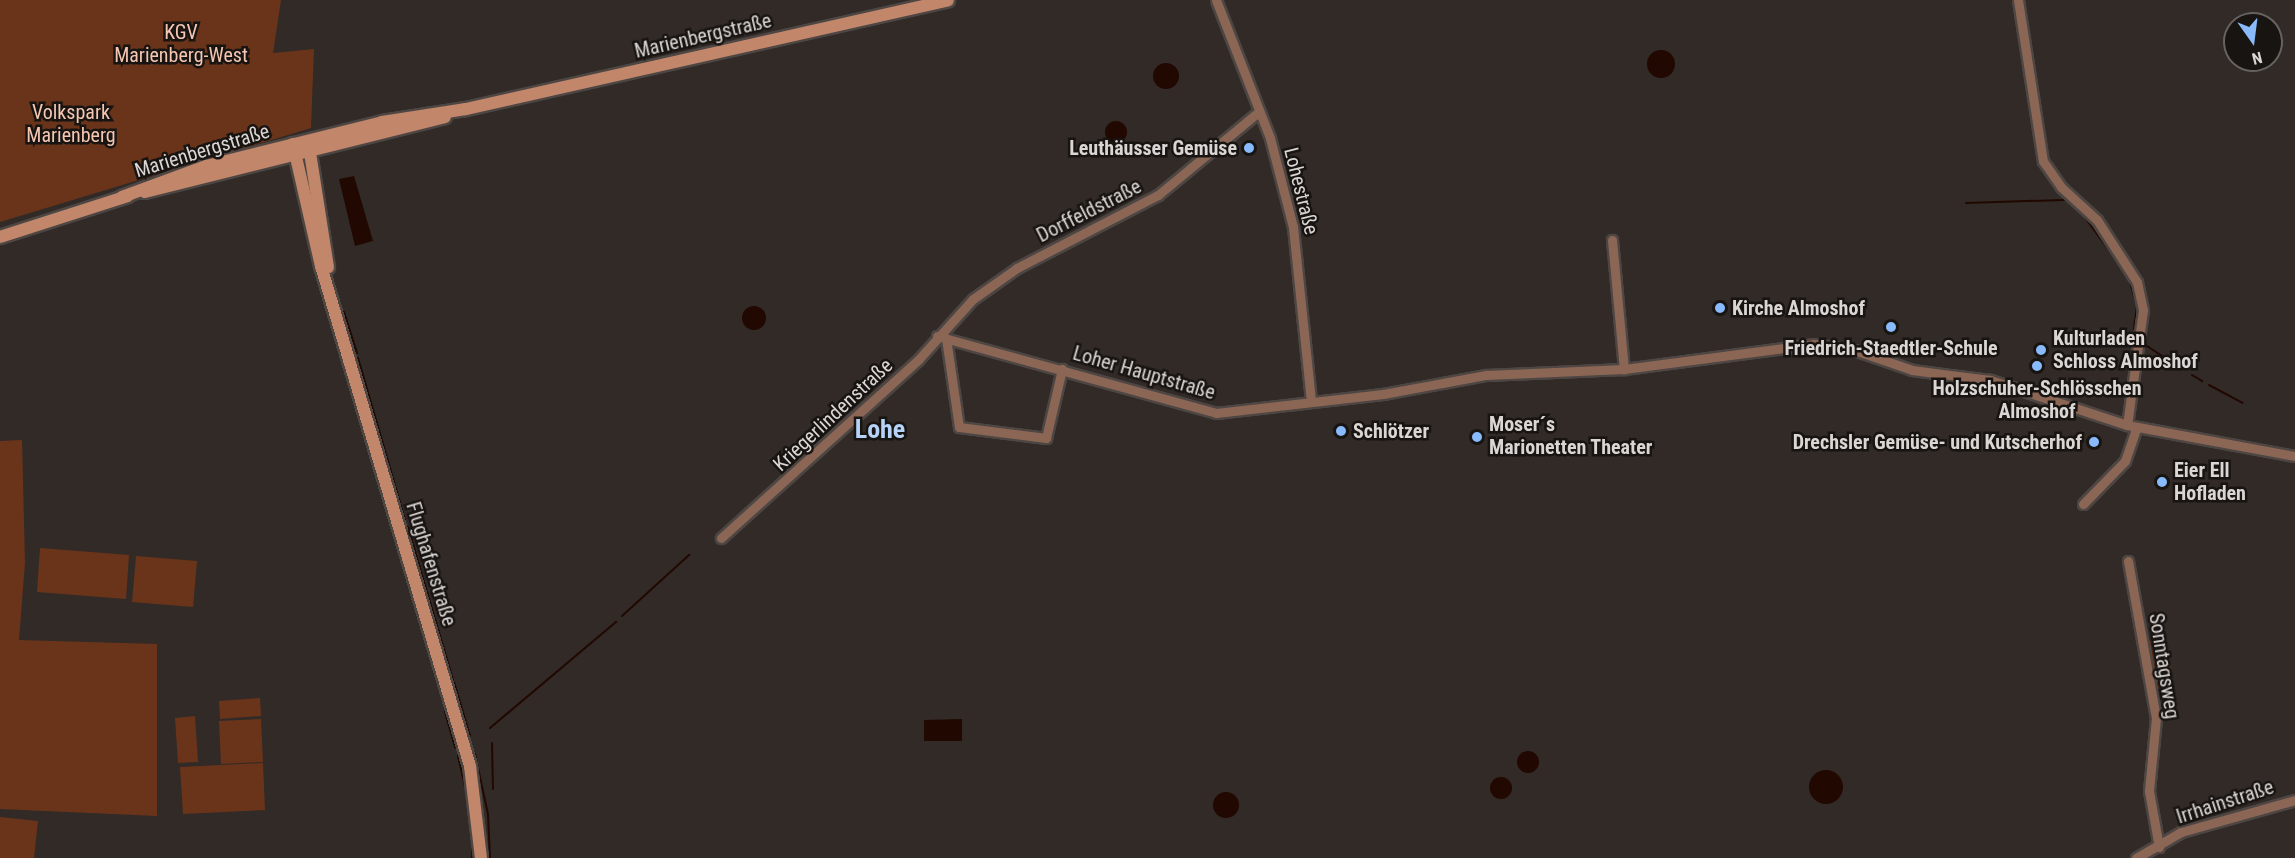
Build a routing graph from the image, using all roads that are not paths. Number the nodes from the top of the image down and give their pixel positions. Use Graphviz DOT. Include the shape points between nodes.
graph roads {
  1 [pos="948,0"];
  2 [pos="1216,0"];
  3 [pos="2018,0"];
  4 [pos="466,109"];
  5 [pos="1256,114"];
  6 [pos="306,141"];
  7 [pos="294,150"];
  8 [pos="311,153"];
  9 [pos="0,237"];
  10 [pos="1612,240"];
  11 [pos="328,284"];
  12 [pos="942,337"];
  13 [pos="1062,369"];
  14 [pos="1624,369"];
  15 [pos="1311,400"];
  16 [pos="2132,427"];
  17 [pos="2295,456"];
  18 [pos="2083,504"];
  19 [pos="721,538"];
  20 [pos="2128,561"];
  21 [pos="2295,800"];
  22 [pos="2159,847"];
  23 [pos="481,858"];
  24 [pos="2136,858"];
  1 -- 4 [label="main road, Marienbergstraße"];
  2 -- 5 [label="street, Lohestraße"];
  3 -- 16 [label="street" via="2043,161 2061,187 2097,220 2136,282 2144,310"];
  4 -- 6 [label="main road, Marienbergstraße"];
  4 -- 8 [label="main road, Marienbergstraße"];
  5 -- 12 [label="street, Dorffeldstraße" via="1151,200 1002,277"];
  5 -- 15 [label="street, Lohestraße" via="1270,138 1296,244"];
  6 -- 7 [label="main road, Marienbergstraße"];
  6 -- 8 [label="main road, Flughafenstraße"];
  7 -- 8 [label="main road, Marienbergstraße"];
  7 -- 9 [label="main road, Marienbergstraße" via="122,197"];
  7 -- 11 [label="main road, Flughafenstraße"];
  8 -- 11 [label="main road, Flughafenstraße"];
  10 -- 14 [label="street"];
  11 -- 23 [label="main road, Flughafenstraße" via="470,766"];
  12 -- 13 [label="street, Loher Hauptstraße"];
  12 -- 13 [label="street" via="959,427 1046,438"];
  12 -- 19 [label="street, Kriegerlindenstraße"];
  13 -- 15 [label="street, Loher Hauptstraße" via="1216,413"];
  14 -- 15 [label="street, Loher Hauptstraße" via="1486,375 1383,394"];
  14 -- 16 [label="street, Loher Hauptstraße" via="1814,344 1854,350 1912,370 1990,380"];
  16 -- 17 [label="street, Loher Hauptstraße"];
  16 -- 18 [label="street" via="2125,461"];
  20 -- 22 [label="street, Sonntagsweg" via="2156,718 2149,791"];
  21 -- 22 [label="street, Irrhainstraße" via="2181,832"];
  22 -- 24 [label="street, Irrhainstraße"];
}
